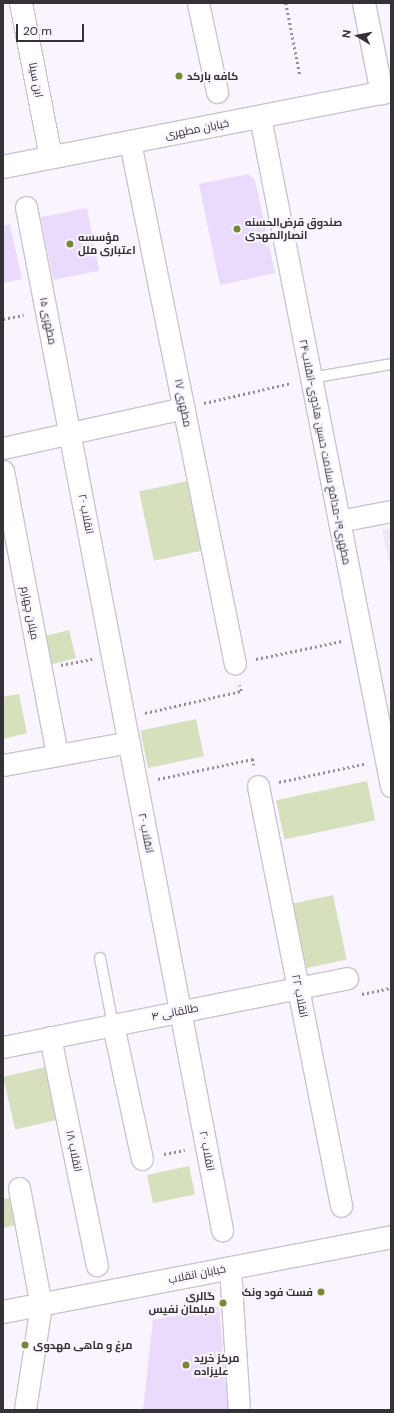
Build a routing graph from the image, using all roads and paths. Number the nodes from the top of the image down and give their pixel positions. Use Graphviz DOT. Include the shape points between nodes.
graph roads {
  1 [pos="21,3"];
  2 [pos="198,3"];
  3 [pos="286,3"];
  4 [pos="364,3"];
  5 [pos="300,75"];
  6 [pos="217,92"];
  7 [pos="387,92"];
  8 [pos="260,117"];
  9 [pos="130,142"];
  10 [pos="51,157"];
  11 [pos="3,167"];
  12 [pos="26,207"];
  13 [pos="391,364"];
  14 [pos="311,378"];
  15 [pos="184,408"];
  16 [pos="70,435"];
  17 [pos="3,448"];
  18 [pos="3,472"];
  19 [pos="391,510"];
  20 [pos="339,521"];
  21 [pos="362,637"];
  22 [pos="113,655"];
  23 [pos="235,664"];
  24 [pos="41,669"];
  25 [pos="124,717"];
  26 [pos="386,734"];
  27 [pos="129,742"];
  28 [pos="57,754"];
  29 [pos="386,759"];
  30 [pos="3,765"];
  31 [pos="137,784"];
  32 [pos="258,786"];
  33 [pos="391,786"];
  34 [pos="100,958"];
  35 [pos="347,978"];
  36 [pos="298,987"];
  37 [pos="180,1011"];
  38 [pos="113,1025"];
  39 [pos="50,1037"];
  40 [pos="3,1046"];
  41 [pos="206,1146"];
  42 [pos="142,1159"];
  43 [pos="19,1188"];
  44 [pos="341,1206"];
  45 [pos="222,1230"];
  46 [pos="391,1237"];
  47 [pos="97,1265"];
  48 [pos="230,1268"];
  49 [pos="41,1304"];
  50 [pos="3,1312"];
  51 [pos="25,1410"];
  52 [pos="239,1410"];
  1 -- 10 [label="main road, ابن سینا"];
  2 -- 6 [label="street"];
  3 -- 5 [label="path"];
  4 -- 7 [label="main road"];
  7 -- 8 [label="main road, خیابان مطهری"];
  8 -- 9 [label="main road, خیابان مطهری"];
  8 -- 14 [label="street, مطهری۱۹-مدافع سلامت حسین هادوی-انقلاب۲۴"];
  9 -- 10 [label="main road, خیابان مطهری"];
  9 -- 15 [label="street, مطهری ۱۷"];
  10 -- 11 [label="main road, خیابان مطهری"];
  12 -- 16 [label="street, مطهری ۱۵"];
  13 -- 14 [label="lane"];
  14 -- 15 [label="path"];
  14 -- 20 [label="street, مطهری۱۹-مدافع سلامت حسین هادوی-انقلاب۲۴"];
  15 -- 16 [label="street"];
  15 -- 23 [label="street, مطهری ۱۷"];
  16 -- 17 [label="street"];
  16 -- 22 [label="street, انقلاب ۲۰"];
  18 -- 24 [label="street, میلان چهارم"];
  19 -- 20 [label="street"];
  20 -- 21 [label="street, مطهری۱۹-مدافع سلامت حسین هادوی-انقلاب۲۴"];
  21 -- 23 [label="path"];
  21 -- 26 [label="street, مطهری۱۹-مدافع سلامت حسین هادوی-انقلاب۲۴"];
  22 -- 24 [label="path"];
  22 -- 25 [label="street, انقلاب ۲۰"];
  23 -- 25 [label="path" via="241,691"];
  24 -- 28 [label="street, میلان چهارم"];
  25 -- 27 [label="street, انقلاب ۲۰"];
  26 -- 29 [label="street, مطهری۱۹-مدافع سلامت حسین هادوی-انقلاب۲۴"];
  27 -- 28 [label="street"];
  27 -- 31 [label="street, انقلاب ۲۰"];
  28 -- 30 [label="street"];
  29 -- 32 [label="path"];
  29 -- 33 [label="street, مطهری۱۹-مدافع سلامت حسین هادوی-انقلاب۲۴"];
  31 -- 32 [label="path" via="253,759"];
  31 -- 37 [label="street, انقلاب ۲۰"];
  32 -- 36 [label="street, انقلاب ۲۲"];
  34 -- 38 [label="lane"];
  35 -- 36 [label="street, طالقانی ۴"];
  36 -- 37 [label="street, طالقانی ۴"];
  36 -- 44 [label="street, انقلاب ۲۲"];
  37 -- 38 [label="street, طالقانی ۴"];
  37 -- 41 [label="street, انقلاب ۲۰"];
  38 -- 39 [label="street, طالقانی ۴"];
  38 -- 42 [label="street"];
  39 -- 40 [label="street, طالقانی ۴"];
  39 -- 47 [label="street, انقلاب ۱۸"];
  41 -- 42 [label="path"];
  41 -- 45 [label="street, انقلاب ۲۰"];
  43 -- 49 [label="street"];
  46 -- 48 [label="main road, خیابان انقلاب"];
  48 -- 49 [label="main road, خیابان انقلاب"];
  48 -- 52 [label="street"];
  49 -- 50 [label="main road, خیابان انقلاب"];
  49 -- 51 [label="street"];
}
